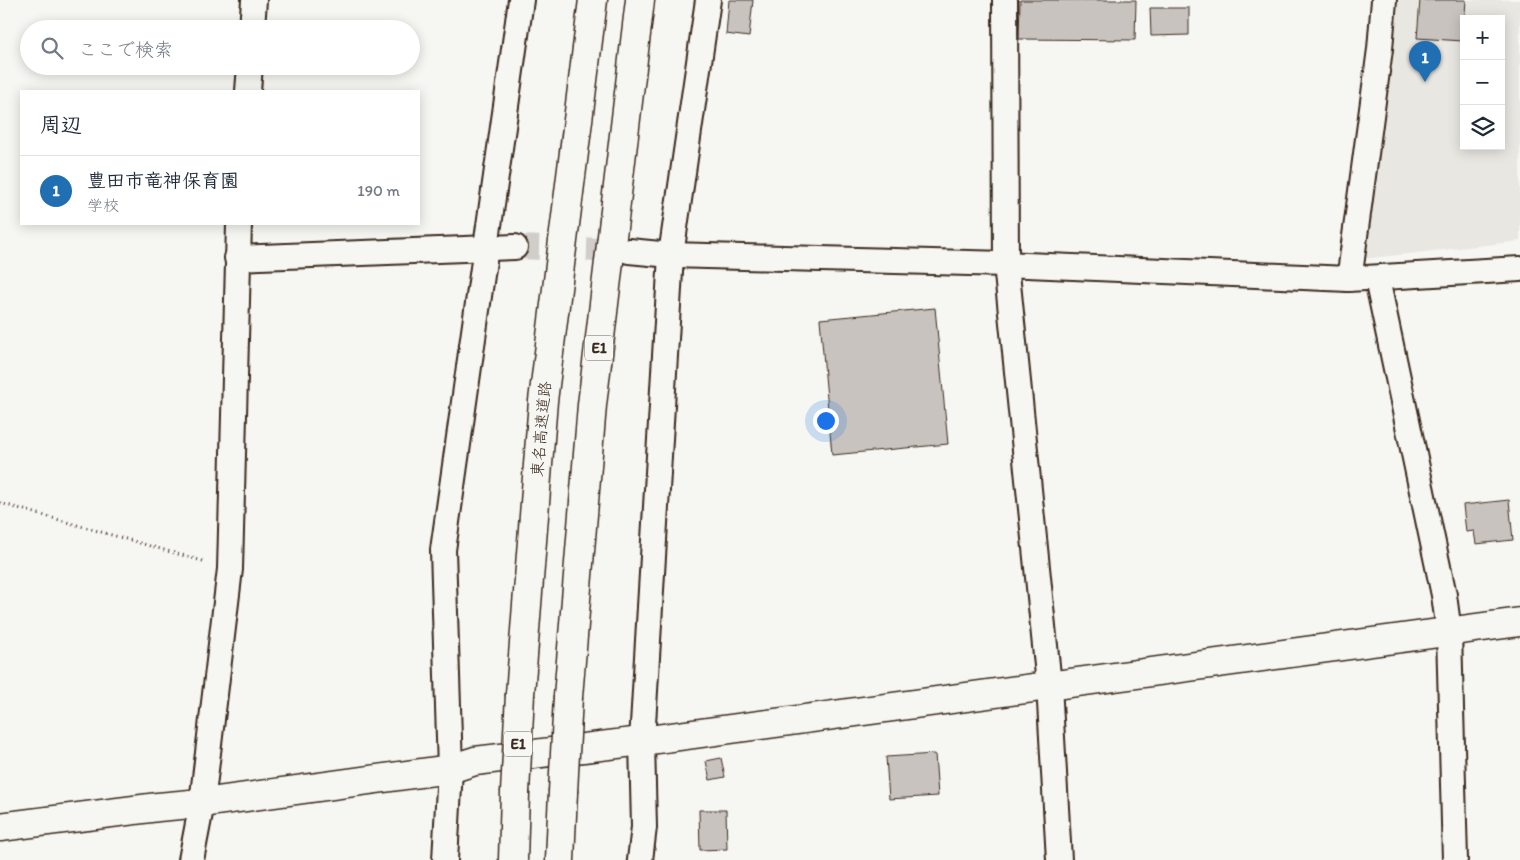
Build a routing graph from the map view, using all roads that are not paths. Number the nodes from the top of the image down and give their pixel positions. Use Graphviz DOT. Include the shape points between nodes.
graph roads {
  1 [pos="254,0"];
  2 [pos="521,0"];
  3 [pos="593,0"];
  4 [pos="640,0"];
  5 [pos="708,0"];
  6 [pos="1004,0"];
  7 [pos="1384,0"];
  8 [pos="253,20"];
  9 [pos="249,75"];
  10 [pos="248,90"];
  11 [pos="239,225"];
  12 [pos="486,247"];
  13 [pos="516,247"];
  14 [pos="629,251"];
  15 [pos="671,255"];
  16 [pos="237,258"];
  17 [pos="1006,264"];
  18 [pos="1520,269"];
  19 [pos="1348,279"];
  20 [pos="1378,279"];
  21 [pos="1520,622"];
  22 [pos="1449,632"];
  23 [pos="1049,685"];
  24 [pos="642,741"];
  25 [pos="450,769"];
  26 [pos="202,803"];
  27 [pos="0,827"];
  28 [pos="192,860"];
  29 [pos="445,860"];
  30 [pos="513,860"];
  31 [pos="560,860"];
  32 [pos="640,860"];
  33 [pos="1059,860"];
  34 [pos="1455,860"];
  1 -- 8 [label="street"];
  2 -- 12 [label="street"];
  3 -- 30 [label="main road, 東名高速道路 / E1, bridge" via="543,401 520,694"];
  4 -- 31 [label="main road, E1, bridge" via="592,405 568,697"];
  5 -- 15 [label="street"];
  6 -- 17 [label="street"];
  7 -- 19 [label="street" via="1379,59"];
  9 -- 10 [label="street"];
  11 -- 16 [label="street"];
  12 -- 13 [label="street"];
  12 -- 16 [label="street"];
  12 -- 25 [label="street" via="443,550"];
  14 -- 15 [label="street"];
  15 -- 17 [label="street"];
  15 -- 24 [label="street"];
  16 -- 26 [label="street" via="230,569"];
  17 -- 19 [label="street"];
  17 -- 23 [label="street"];
  18 -- 20 [label="street"];
  19 -- 20 [label="street"];
  20 -- 22 [label="street"];
  21 -- 22 [label="main road"];
  22 -- 23 [label="main road"];
  22 -- 34 [label="street"];
  23 -- 24 [label="main road"];
  23 -- 33 [label="street"];
  24 -- 25 [label="main road" via="475,761"];
  24 -- 32 [label="street" via="644,828"];
  25 -- 26 [label="main road"];
  25 -- 29 [label="street"];
  26 -- 27 [label="main road"];
  26 -- 28 [label="street"];
}
